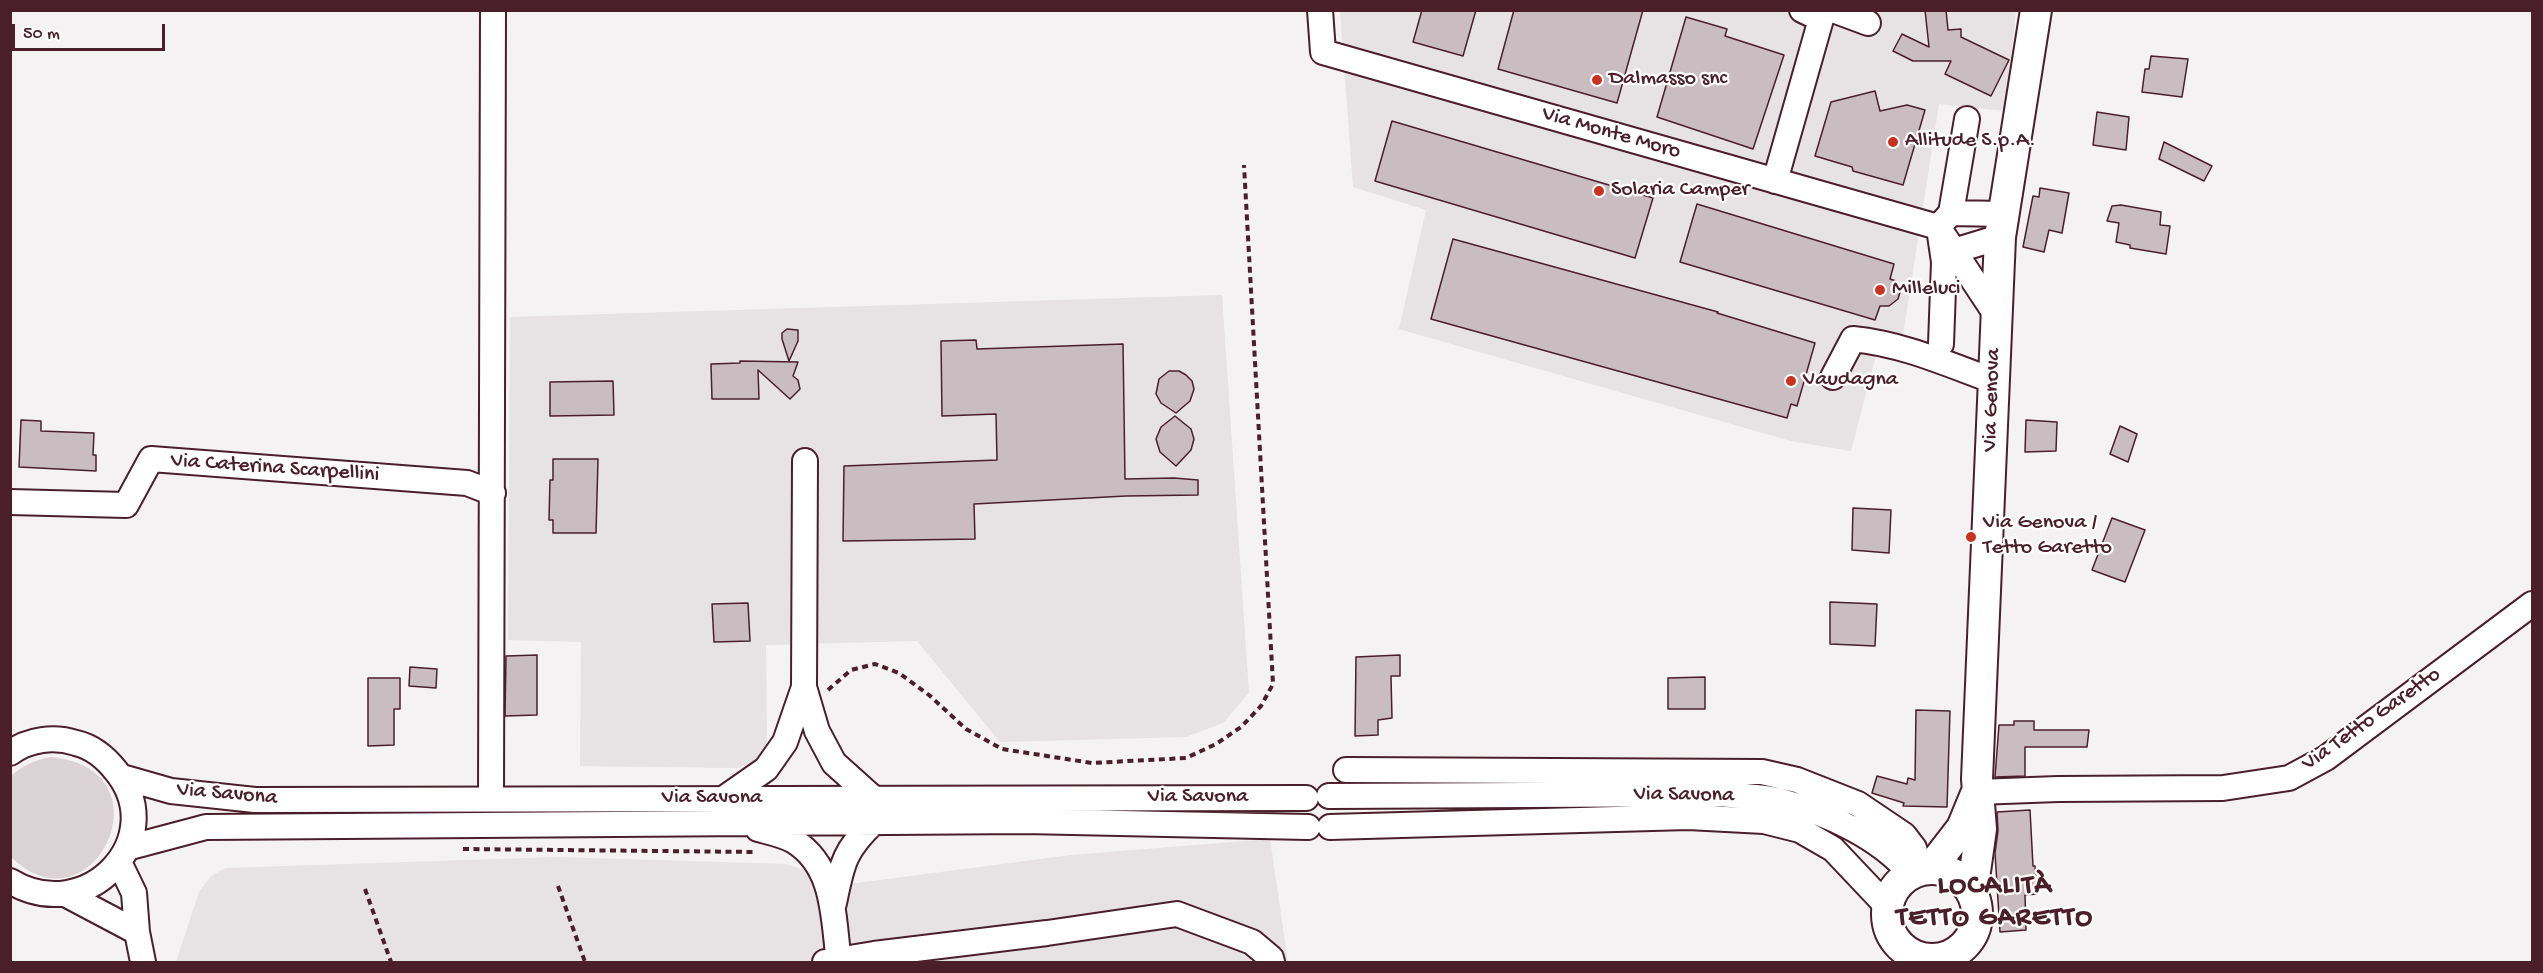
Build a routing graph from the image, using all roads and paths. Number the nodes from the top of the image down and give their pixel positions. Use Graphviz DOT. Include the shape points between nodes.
graph roads {
  1 [pos="493,10"];
  2 [pos="1320,10"];
  3 [pos="2036,10"];
  4 [pos="1822,12"];
  5 [pos="1868,23"];
  6 [pos="1967,118"];
  7 [pos="1244,165"];
  8 [pos="1775,181"];
  9 [pos="1945,220"];
  10 [pos="2002,226"];
  11 [pos="1954,251"];
  12 [pos="1997,316"];
  13 [pos="1941,344"];
  14 [pos="1833,377"];
  15 [pos="1994,381"];
  16 [pos="806,461"];
  17 [pos="493,493"];
  18 [pos="10,502"];
  19 [pos="2532,604"];
  20 [pos="814,691"];
  21 [pos="10,753"];
  22 [pos="1346,770"];
  23 [pos="122,777"];
  24 [pos="1977,792"];
  25 [pos="490,799"];
  26 [pos="723,799"];
  27 [pos="874,810"];
  28 [pos="733,823"];
  29 [pos="452,849"];
  30 [pos="762,852"];
  31 [pos="123,855"];
  32 [pos="1920,870"];
  33 [pos="10,881"];
  34 [pos="558,886"];
  35 [pos="365,889"];
  36 [pos="1972,893"];
  37 [pos="67,895"];
  38 [pos="833,905"];
  39 [pos="1886,905"];
  40 [pos="137,932"];
  41 [pos="1970,952"];
  42 [pos="834,961"];
  43 [pos="1930,961"];
  44 [pos="143,963"];
  45 [pos="391,963"];
  46 [pos="585,963"];
  47 [pos="1272,963"];
  1 -- 17 [label="street"];
  2 -- 8 [label="street, Via Monte Moro" via="1323,52"];
  3 -- 10 [label="main road, Via Genova"];
  4 -- 5 [label="street"];
  4 -- 8 [label="street"];
  6 -- 9 [label="street"];
  7 -- 20 [label="path" via="1273,684 1261,706 1241,727 1186,758 1092,764 1002,749 966,729 899,673 875,664 851,670 831,685"];
  8 -- 9 [label="street, Via Monte Moro"];
  9 -- 10 [label="street, Via Monte Moro"];
  9 -- 11 [label="street"];
  9 -- 13 [label="street"];
  10 -- 11 [label="street"];
  10 -- 12 [label="main road, Via Genova"];
  11 -- 12 [label="street"];
  12 -- 15 [label="main road, Via Genova"];
  14 -- 15 [label="street" via="1853,339 1884,342"];
  15 -- 24 [label="main road, Via Genova"];
  16 -- 20 [label="street"];
  17 -- 18 [label="street, Via Caterina Scarpellini" via="467,483 151,459 126,505"];
  17 -- 25 [label="street"];
  19 -- 24 [label="street, Via Tetto Garetto" via="2326,758 2289,778 2223,788"];
  20 -- 26 [label="street" via="766,769"];
  20 -- 27 [label="street" via="817,730 834,763"];
  21 -- 23 [label="street" via="40,740 64,739 87,746 107,759"];
  22 -- 32 [label="street" via="1762,772 1797,780 1858,804 1904,835 1914,848"];
  23 -- 25 [label="street, Via Savona" via="171,791 255,800"];
  23 -- 31 [label="street" via="133,812 132,831"];
  24 -- 32 [label="main road, Via Genova" via="1962,828"];
  24 -- 36 [label="main road, Via Genova" via="1981,829"];
  25 -- 26 [label="street, Via Savona"];
  26 -- 27 [label="street, Via Savona"];
  27 -- 28 [label="street, Via Savona"];
  27 -- 32 [label="street, Via Savona" via="1317,797 1720,794 1779,800 1804,808 1848,827"];
  27 -- 38 [label="street" via="842,861"];
  27 -- 39 [label="street, Via Savona" via="1024,821 1319,827 1688,817 1764,821 1800,830 1833,849"];
  28 -- 31 [label="street, Via Savona" via="206,827"];
  28 -- 38 [label="street" via="794,841 816,862"];
  29 -- 30 [label="path"];
  31 -- 37 [label="street" via="105,878"];
  31 -- 40 [label="street" via="134,893"];
  32 -- 36 [label="main road" via="1955,875"];
  32 -- 39 [label="main road" via="1899,882"];
  33 -- 37 [label="street" via="24,890"];
  34 -- 46 [label="path"];
  35 -- 45 [label="path"];
  36 -- 41 [label="main road" via="1977,918"];
  37 -- 40 [label="street"];
  38 -- 42 [label="street"];
  39 -- 43 [label="main road" via="1891,936 1901,948"];
  40 -- 44 [label="street"];
  41 -- 43 [label="main road"];
  42 -- 47 [label="street" via="1177,914 1252,942"];
}
